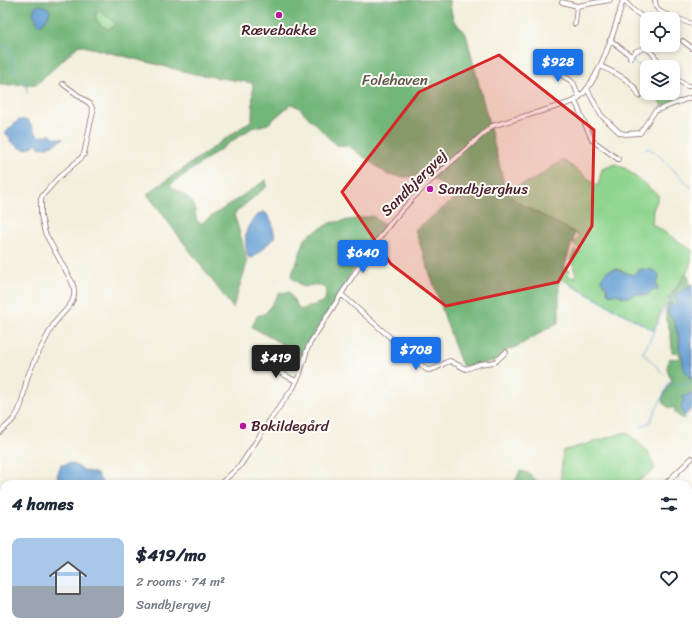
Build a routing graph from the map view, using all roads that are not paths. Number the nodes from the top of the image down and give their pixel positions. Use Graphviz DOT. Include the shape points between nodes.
graph roads {
  1 [pos="610,0"];
  2 [pos="623,0"];
  3 [pos="655,0"];
  4 [pos="562,2"];
  5 [pos="577,6"];
  6 [pos="640,15"];
  7 [pos="575,24"];
  8 [pos="692,24"];
  9 [pos="610,40"];
  10 [pos="684,43"];
  11 [pos="692,48"];
  12 [pos="658,60"];
  13 [pos="542,64"];
  14 [pos="600,66"];
  15 [pos="680,81"];
  16 [pos="63,84"];
  17 [pos="692,86"];
  18 [pos="587,89"];
  19 [pos="639,96"];
  20 [pos="579,97"];
  21 [pos="692,97"];
  22 [pos="575,101"];
  23 [pos="618,159"];
  24 [pos="341,294"];
  25 [pos="506,352"];
  26 [pos="262,362"];
  27 [pos="296,381"];
  28 [pos="0,432"];
  29 [pos="692,458"];
  30 [pos="224,480"];
  31 [pos="669,480"];
  1 -- 5 [label="street"];
  2 -- 6 [label="street"];
  2 -- 9 [label="street, Sandbjergvej"];
  3 -- 8 [label="street" via="656,7 662,13"];
  4 -- 5 [label="street"];
  5 -- 7 [label="street"];
  9 -- 12 [label="street" via="630,57 639,49 648,49"];
  9 -- 14 [label="street, Sandbjergvej"];
  10 -- 11 [label="street"];
  13 -- 20 [label="street" via="570,80"];
  14 -- 18 [label="street, Sandbjergvej"];
  14 -- 19 [label="street" via="630,83"];
  15 -- 17 [label="street"];
  16 -- 28 [label="street" via="90,104 93,111 84,154 43,195 40,209 45,233 72,282 73,300 53,325 33,366 18,413"];
  18 -- 20 [label="street, Sandbjergvej"];
  18 -- 21 [label="street" via="601,115 620,133 626,134 640,133 655,111"];
  20 -- 22 [label="street, Sandbjergvej"];
  22 -- 23 [label="street" via="592,140"];
  22 -- 24 [label="street, Sandbjergvej" via="487,130 403,209 365,257"];
  24 -- 25 [label="street" via="428,370 450,361 466,369 495,362"];
  24 -- 27 [label="street, Sandbjergvej" via="310,343"];
  26 -- 27 [label="street"];
  27 -- 30 [label="street, Sandbjergvej" via="242,463"];
  29 -- 31 [label="street"];
}
